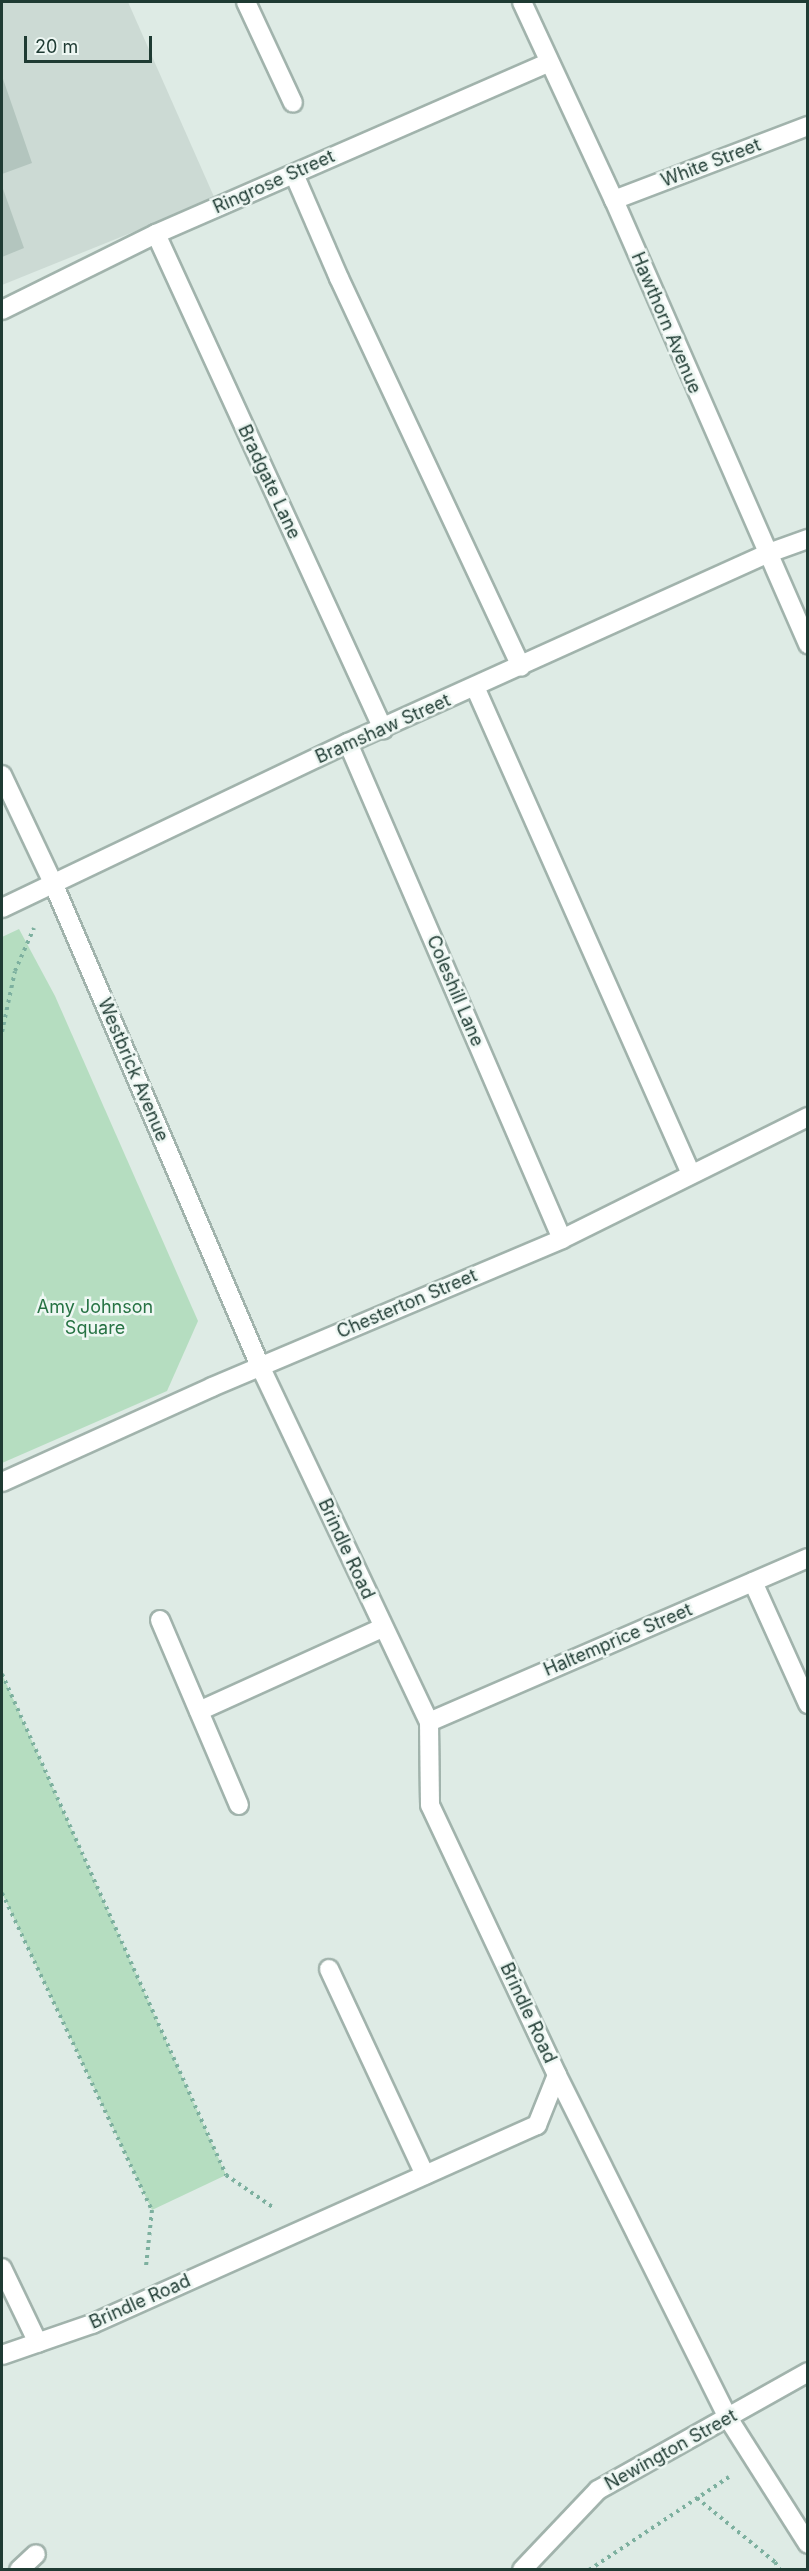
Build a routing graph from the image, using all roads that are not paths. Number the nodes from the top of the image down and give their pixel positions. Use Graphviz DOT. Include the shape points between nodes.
graph roads {
  1 [pos="246,2"];
  2 [pos="522,2"];
  3 [pos="549,62"];
  4 [pos="293,103"];
  5 [pos="807,126"];
  6 [pos="294,174"];
  7 [pos="614,200"];
  8 [pos="156,234"];
  9 [pos="2,310"];
  10 [pos="807,539"];
  11 [pos="766,554"];
  12 [pos="807,645"];
  13 [pos="521,667"];
  14 [pos="475,687"];
  15 [pos="383,729"];
  16 [pos="348,744"];
  17 [pos="2,775"];
  18 [pos="53,883"];
  19 [pos="2,908"];
  20 [pos="807,1117"];
  21 [pos="690,1174"];
  22 [pos="562,1239"];
  23 [pos="260,1366"];
  24 [pos="2,1482"];
  25 [pos="807,1558"];
  26 [pos="753,1582"];
  27 [pos="160,1620"];
  28 [pos="382,1628"];
  29 [pos="807,1704"];
  30 [pos="199,1712"];
  31 [pos="429,1722"];
  32 [pos="239,1804"];
  33 [pos="329,1969"];
  34 [pos="557,2076"];
  35 [pos="425,2175"];
  36 [pos="2,2268"];
  37 [pos="38,2343"];
  38 [pos="2,2355"];
  39 [pos="807,2372"];
  40 [pos="728,2418"];
  41 [pos="807,2544"];
  42 [pos="36,2554"];
  43 [pos="19,2570"];
  44 [pos="522,2570"];
  1 -- 4 [label="street"];
  2 -- 3 [label="street, Hawthorn Avenue"];
  3 -- 6 [label="street, Ringrose Street"];
  3 -- 7 [label="street, Hawthorn Avenue"];
  5 -- 7 [label="street, White Street"];
  6 -- 8 [label="street, Ringrose Street"];
  6 -- 13 [label="street"];
  7 -- 11 [label="street, Hawthorn Avenue"];
  8 -- 9 [label="street, Ringrose Street"];
  8 -- 15 [label="street, Bradgate Lane"];
  10 -- 11 [label="street, Bramshaw Street"];
  11 -- 12 [label="street, Hawthorn Avenue"];
  11 -- 13 [label="street, Bramshaw Street"];
  13 -- 14 [label="street, Bramshaw Street"];
  14 -- 15 [label="street, Bramshaw Street"];
  14 -- 21 [label="street"];
  15 -- 16 [label="street, Bramshaw Street"];
  16 -- 18 [label="street, Bramshaw Street"];
  16 -- 22 [label="street, Coleshill Lane"];
  17 -- 18 [label="street, Westbrick Avenue"];
  18 -- 19 [label="street, Bramshaw Street"];
  18 -- 23 [label="street, Westbrick Avenue"];
  20 -- 21 [label="street, Chesterton Street"];
  21 -- 22 [label="street, Chesterton Street"];
  22 -- 23 [label="street, Chesterton Street"];
  23 -- 24 [label="street, Chesterton Street"];
  23 -- 28 [label="street, Brindle Road"];
  25 -- 26 [label="street, Haltemprice Street"];
  26 -- 29 [label="street"];
  26 -- 31 [label="street, Haltemprice Street"];
  27 -- 30 [label="street"];
  28 -- 30 [label="street"];
  28 -- 31 [label="street, Brindle Road"];
  30 -- 32 [label="street"];
  31 -- 34 [label="street, Brindle Road" via="430,1804"];
  33 -- 35 [label="street"];
  34 -- 35 [label="street, Brindle Road" via="537,2125"];
  34 -- 40 [label="street"];
  35 -- 37 [label="street, Brindle Road" via="92,2324"];
  36 -- 37 [label="street"];
  37 -- 38 [label="street, Brindle Road"];
  39 -- 40 [label="street, Newington Street"];
  40 -- 41 [label="street"];
  40 -- 44 [label="street, Newington Street" via="598,2490"];
  42 -- 43 [label="street"];
}
